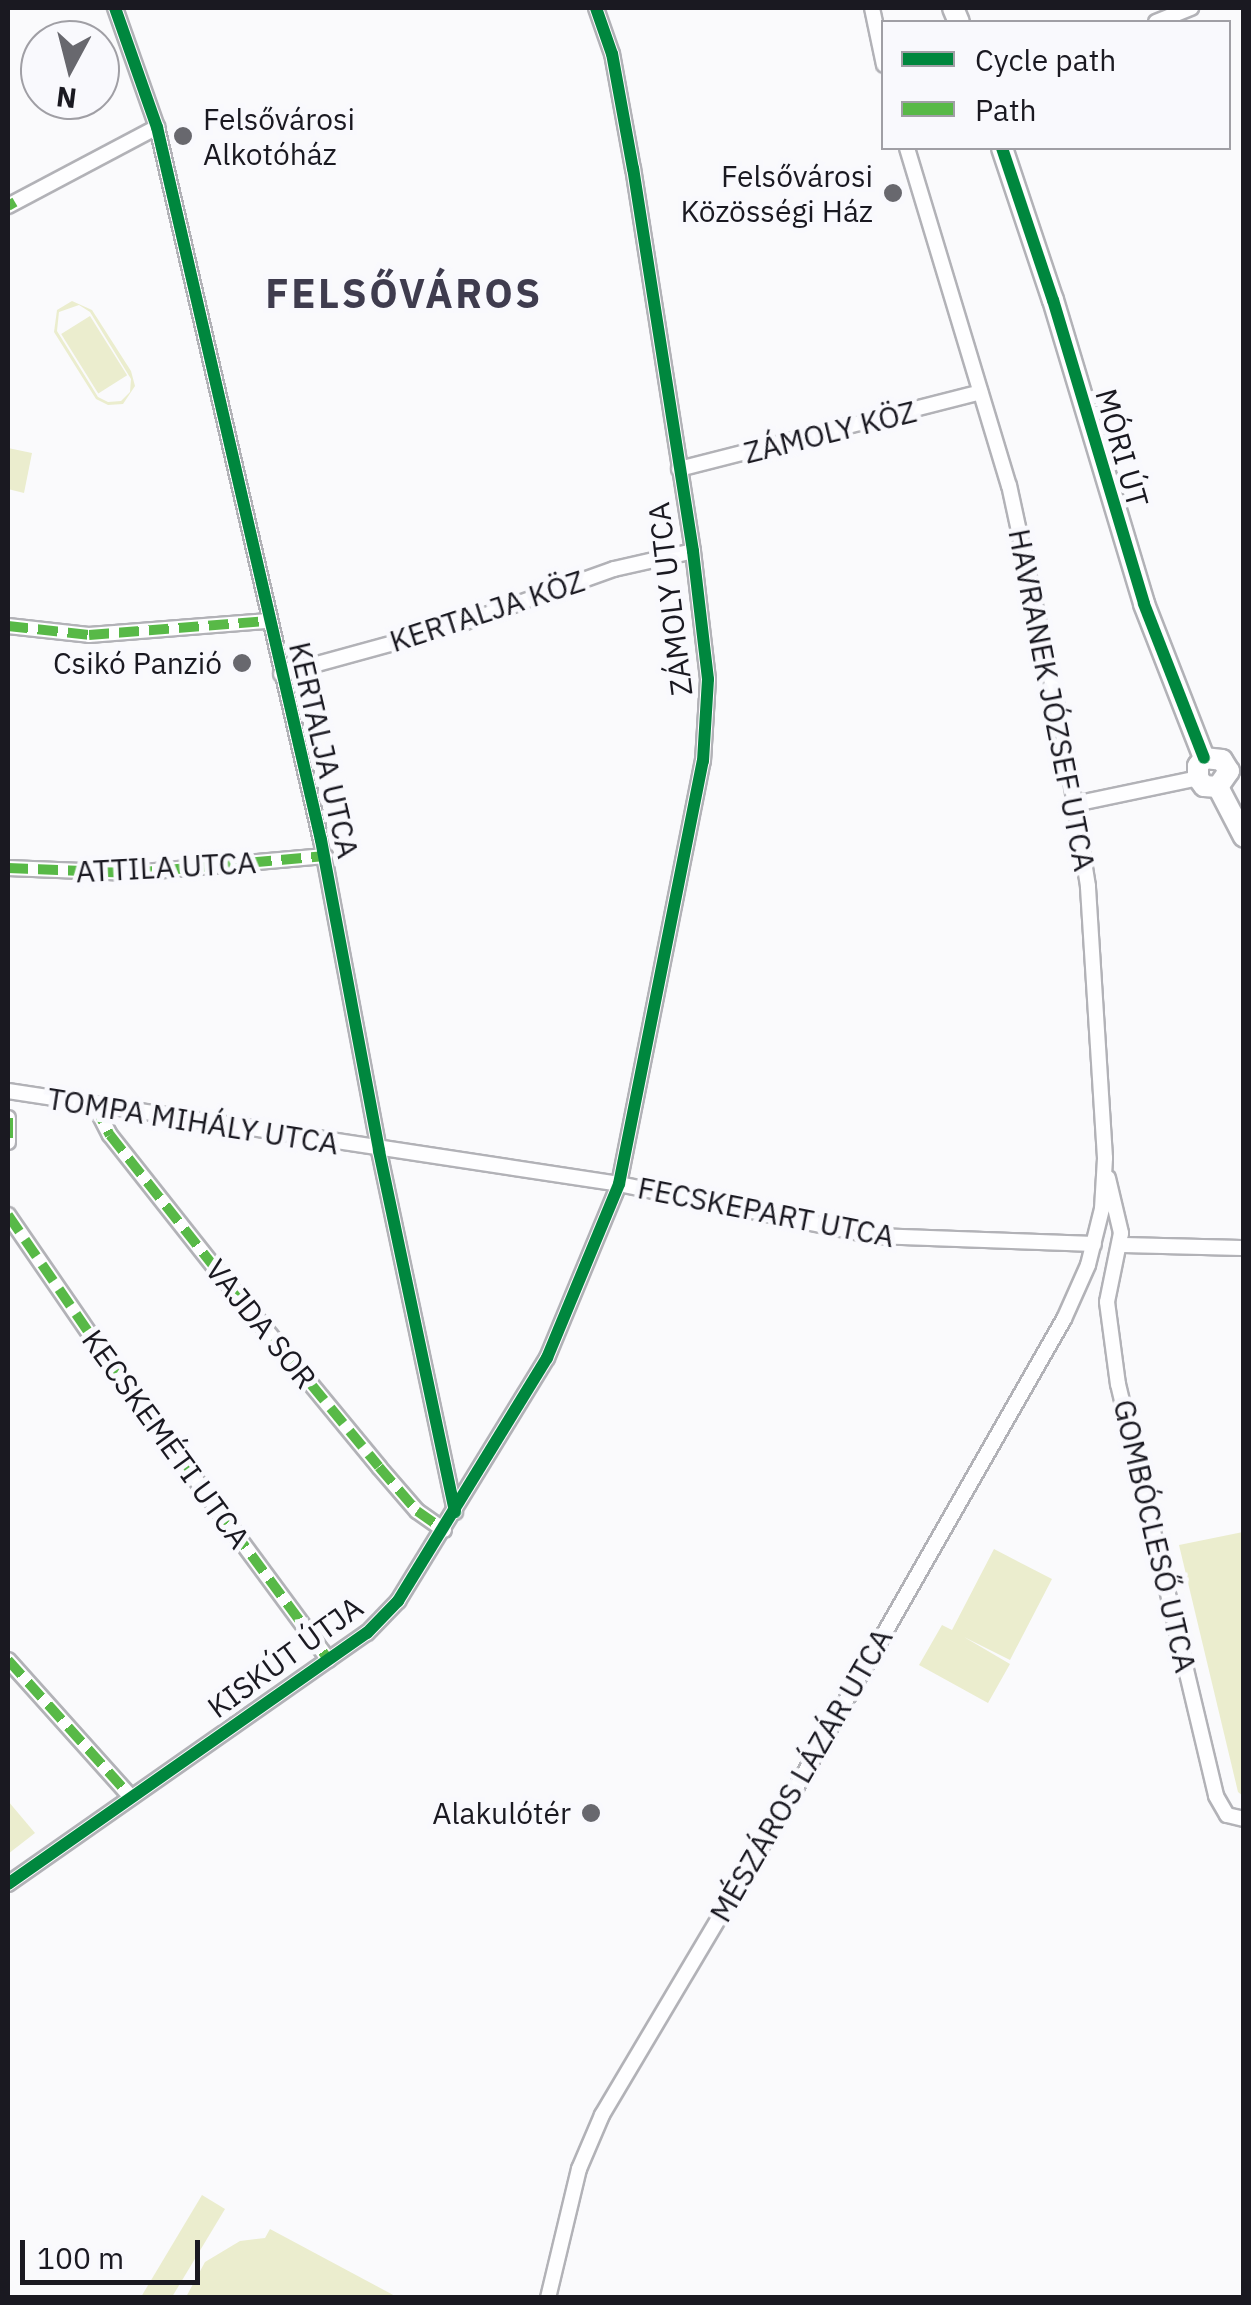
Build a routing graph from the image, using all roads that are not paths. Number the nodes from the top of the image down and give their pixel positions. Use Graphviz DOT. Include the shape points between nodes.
graph roads {
  1 [pos="115,8"];
  2 [pos="596,8"];
  3 [pos="872,8"];
  4 [pos="1191,8"];
  5 [pos="1161,20"];
  6 [pos="881,50"];
  7 [pos="157,128"];
  8 [pos="908,150"];
  9 [pos="1003,150"];
  10 [pos="10,201"];
  11 [pos="980,392"];
  12 [pos="680,469"];
  13 [pos="692,550"];
  14 [pos="268,620"];
  15 [pos="8,626"];
  16 [pos="281,674"];
  17 [pos="1201,768"];
  18 [pos="1230,774"];
  19 [pos="1075,804"];
  20 [pos="1244,837"];
  21 [pos="325,856"];
  22 [pos="8,868"];
  23 [pos="8,1091"];
  24 [pos="94,1104"];
  25 [pos="8,1118"];
  26 [pos="8,1142"];
  27 [pos="379,1151"];
  28 [pos="1105,1170"];
  29 [pos="619,1184"];
  30 [pos="8,1215"];
  31 [pos="1096,1237"];
  32 [pos="1121,1239"];
  33 [pos="1244,1248"];
  34 [pos="1088,1265"];
  35 [pos="1115,1272"];
  36 [pos="454,1512"];
  37 [pos="444,1530"];
  38 [pos="8,1660"];
  39 [pos="328,1660"];
  40 [pos="131,1797"];
  41 [pos="1240,1819"];
  42 [pos="8,1884"];
  43 [pos="548,2298"];
  1 -- 7 [label="street, KERTALJA UTCA"];
  2 -- 12 [label="street, ZÁMOLY UTCA" via="612,54"];
  3 -- 6 [label="street"];
  4 -- 5 [label="street"];
  7 -- 10 [label="street"];
  7 -- 14 [label="street, KERTALJA UTCA"];
  8 -- 11 [label="street, HAVRANEK JÓZSEF UTCA"];
  9 -- 17 [label="main road, MÓRI ÚT"];
  11 -- 12 [label="street, ZÁMOLY KÖZ"];
  11 -- 19 [label="street, HAVRANEK JÓZSEF UTCA" via="1015,510"];
  12 -- 13 [label="street, ZÁMOLY UTCA"];
  13 -- 16 [label="street, KERTALJA KÖZ"];
  13 -- 29 [label="street, ZÁMOLY UTCA" via="707,668 706,738"];
  14 -- 15 [label="street" via="89,635"];
  14 -- 16 [label="street, KERTALJA UTCA"];
  16 -- 21 [label="street, KERTALJA UTCA"];
  17 -- 18 [label="main road" via="1222,760"];
  17 -- 19 [label="street"];
  18 -- 20 [label="main road"];
  19 -- 28 [label="street, HAVRANEK JÓZSEF UTCA" via="1088,886"];
  21 -- 22 [label="street, ATTILA UTCA" via="132,873"];
  21 -- 27 [label="street, KERTALJA UTCA"];
  23 -- 24 [label="street, TOMPA MIHÁLY UTCA"];
  24 -- 27 [label="street, TOMPA MIHÁLY UTCA"];
  24 -- 37 [label="street, VAJDA SOR" via="110,1135 279,1346 417,1511"];
  25 -- 26 [label="street"];
  27 -- 29 [label="street, FECSKEPART UTCA"];
  27 -- 36 [label="street, KERTALJA UTCA"];
  28 -- 31 [label="street, HAVRANEK JÓZSEF UTCA"];
  28 -- 32 [label="street"];
  29 -- 31 [label="street, FECSKEPART UTCA" via="901,1239"];
  29 -- 36 [label="street, KISKÚT ÚTJA" via="566,1322"];
  30 -- 39 [label="street, KECSKEMÉTI UTCA"];
  31 -- 32 [label="street, FECSKEPART UTCA"];
  31 -- 34 [label="street, HAVRANEK JÓZSEF UTCA"];
  32 -- 33 [label="street"];
  32 -- 35 [label="street, GOMBÓCLESŐ UTCA"];
  34 -- 35 [label="street"];
  34 -- 43 [label="street, MÉSZÁROS LÁZÁR UTCA" via="1064,1319 796,1788 602,2115 580,2170"];
  35 -- 41 [label="street, GOMBÓCLESŐ UTCA" via="1107,1321 1118,1384 1216,1796 1220,1808"];
  36 -- 37 [label="street, KISKÚT ÚTJA"];
  37 -- 39 [label="street, KISKÚT ÚTJA" via="382,1619"];
  38 -- 40 [label="street"];
  39 -- 40 [label="street, KISKÚT ÚTJA"];
  40 -- 42 [label="street, KISKÚT ÚTJA"];
}
